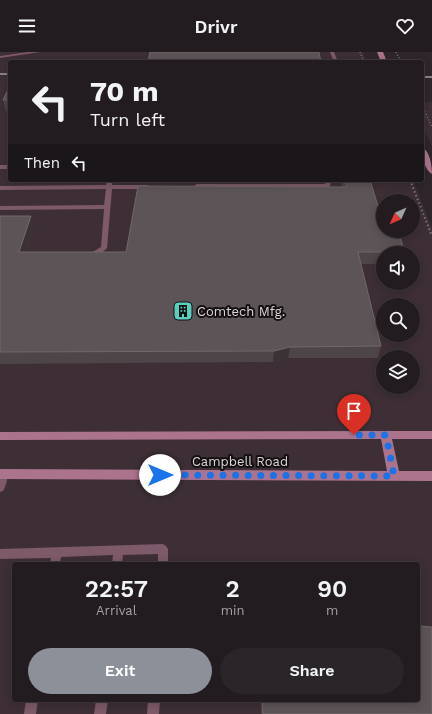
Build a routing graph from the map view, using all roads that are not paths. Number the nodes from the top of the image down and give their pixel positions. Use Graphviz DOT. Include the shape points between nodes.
graph roads {
  1 [pos="38,52"];
  2 [pos="0,57"];
  3 [pos="424,154"];
  4 [pos="432,172"];
  5 [pos="328,182"];
  6 [pos="110,183"];
  7 [pos="187,186"];
  8 [pos="156,187"];
  9 [pos="0,188"];
  10 [pos="107,207"];
  11 [pos="0,208"];
  12 [pos="78,255"];
  13 [pos="386,435"];
  14 [pos="432,435"];
  15 [pos="0,436"];
  16 [pos="2,474"];
  17 [pos="394,476"];
  18 [pos="432,476"];
  19 [pos="0,488"];
  20 [pos="118,551"];
  21 [pos="0,554"];
  22 [pos="57,554"];
  23 [pos="55,562"];
  24 [pos="116,562"];
  25 [pos="162,562"];
  26 [pos="32,702"];
  27 [pos="102,702"];
  28 [pos="154,702"];
  29 [pos="30,714"];
  30 [pos="100,714"];
  31 [pos="153,714"];
  1 -- 2 [label="lane"];
  3 -- 4 [label="street"];
  5 -- 7 [label="lane" via="328,186"];
  6 -- 8 [label="lane"];
  6 -- 9 [label="lane"];
  6 -- 10 [label="lane"];
  10 -- 11 [label="lane"];
  10 -- 12 [label="lane" via="104,248 92,255"];
  13 -- 14 [label="street, Campbell Road"];
  13 -- 15 [label="street, Campbell Road"];
  13 -- 17 [label="street"];
  16 -- 17 [label="street, Campbell Road"];
  16 -- 19 [label="lane"];
  17 -- 18 [label="street, Campbell Road"];
  20 -- 22 [label="lane"];
  20 -- 24 [label="lane"];
  20 -- 25 [label="lane" via="164,549"];
  21 -- 22 [label="lane"];
  22 -- 23 [label="lane"];
  26 -- 29 [label="lane"];
  27 -- 30 [label="lane"];
  28 -- 31 [label="lane"];
}
